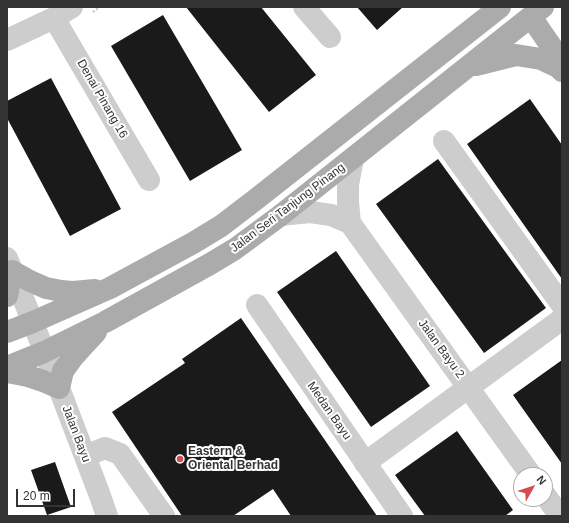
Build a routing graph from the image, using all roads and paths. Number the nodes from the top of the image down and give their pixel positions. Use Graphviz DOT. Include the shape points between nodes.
graph roads {
  1 [pos="304,7"];
  2 [pos="500,7"];
  3 [pos="537,12"];
  4 [pos="63,13"];
  5 [pos="330,37"];
  6 [pos="7,40"];
  7 [pos="562,62"];
  8 [pos="468,67"];
  9 [pos="562,71"];
  10 [pos="444,141"];
  11 [pos="353,158"];
  12 [pos="149,180"];
  13 [pos="281,215"];
  14 [pos="350,222"];
  15 [pos="10,264"];
  16 [pos="110,288"];
  17 [pos="7,296"];
  18 [pos="257,305"];
  19 [pos="562,305"];
  20 [pos="562,319"];
  21 [pos="33,322"];
  22 [pos="105,322"];
  23 [pos="7,332"];
  24 [pos="44,352"];
  25 [pos="7,367"];
  26 [pos="7,372"];
  27 [pos="59,388"];
  28 [pos="468,388"];
  29 [pos="85,456"];
  30 [pos="365,462"];
  31 [pos="525,467"];
  32 [pos="553,506"];
  33 [pos="106,516"];
  34 [pos="164,516"];
  35 [pos="402,516"];
  36 [pos="561,516"];
  1 -- 5 [label="street"];
  2 -- 16 [label="main road" via="221,226"];
  3 -- 7 [label="main road"];
  3 -- 8 [label="main road, Jalan Seri Tanjung Pinang"];
  4 -- 6 [label="street"];
  4 -- 12 [label="street, Denai Pinang 16"];
  8 -- 9 [label="main road" via="516,55 541,58"];
  8 -- 11 [label="main road, Jalan Seri Tanjung Pinang"];
  10 -- 19 [label="street"];
  11 -- 13 [label="main road, Jalan Seri Tanjung Pinang"];
  11 -- 14 [label="street" via="348,185"];
  13 -- 14 [label="street" via="310,212 331,215"];
  13 -- 22 [label="main road, Jalan Seri Tanjung Pinang" via="210,264"];
  14 -- 28 [label="street, Jalan Bayu 2"];
  15 -- 16 [label="main road" via="30,281 46,288 73,292"];
  15 -- 17 [label="main road"];
  15 -- 21 [label="street, Jalan Bayu"];
  16 -- 21 [label="main road"];
  18 -- 30 [label="street, Medan Bayu"];
  20 -- 28 [label="street"];
  21 -- 23 [label="main road"];
  21 -- 24 [label="street, Jalan Bayu"];
  22 -- 24 [label="main road, Jalan Seri Tanjung Pinang"];
  22 -- 27 [label="main road" via="63,371"];
  24 -- 25 [label="main road, Jalan Seri Tanjung Pinang"];
  24 -- 27 [label="street, Jalan Bayu"];
  26 -- 27 [label="main road"];
  27 -- 29 [label="street, Jalan Bayu"];
  28 -- 30 [label="street"];
  28 -- 31 [label="street, Jalan Bayu 2"];
  29 -- 33 [label="street, Jalan Bayu"];
  29 -- 34 [label="street" via="105,448 120,454"];
  30 -- 35 [label="street, Medan Bayu"];
  32 -- 36 [label="street"];
}
